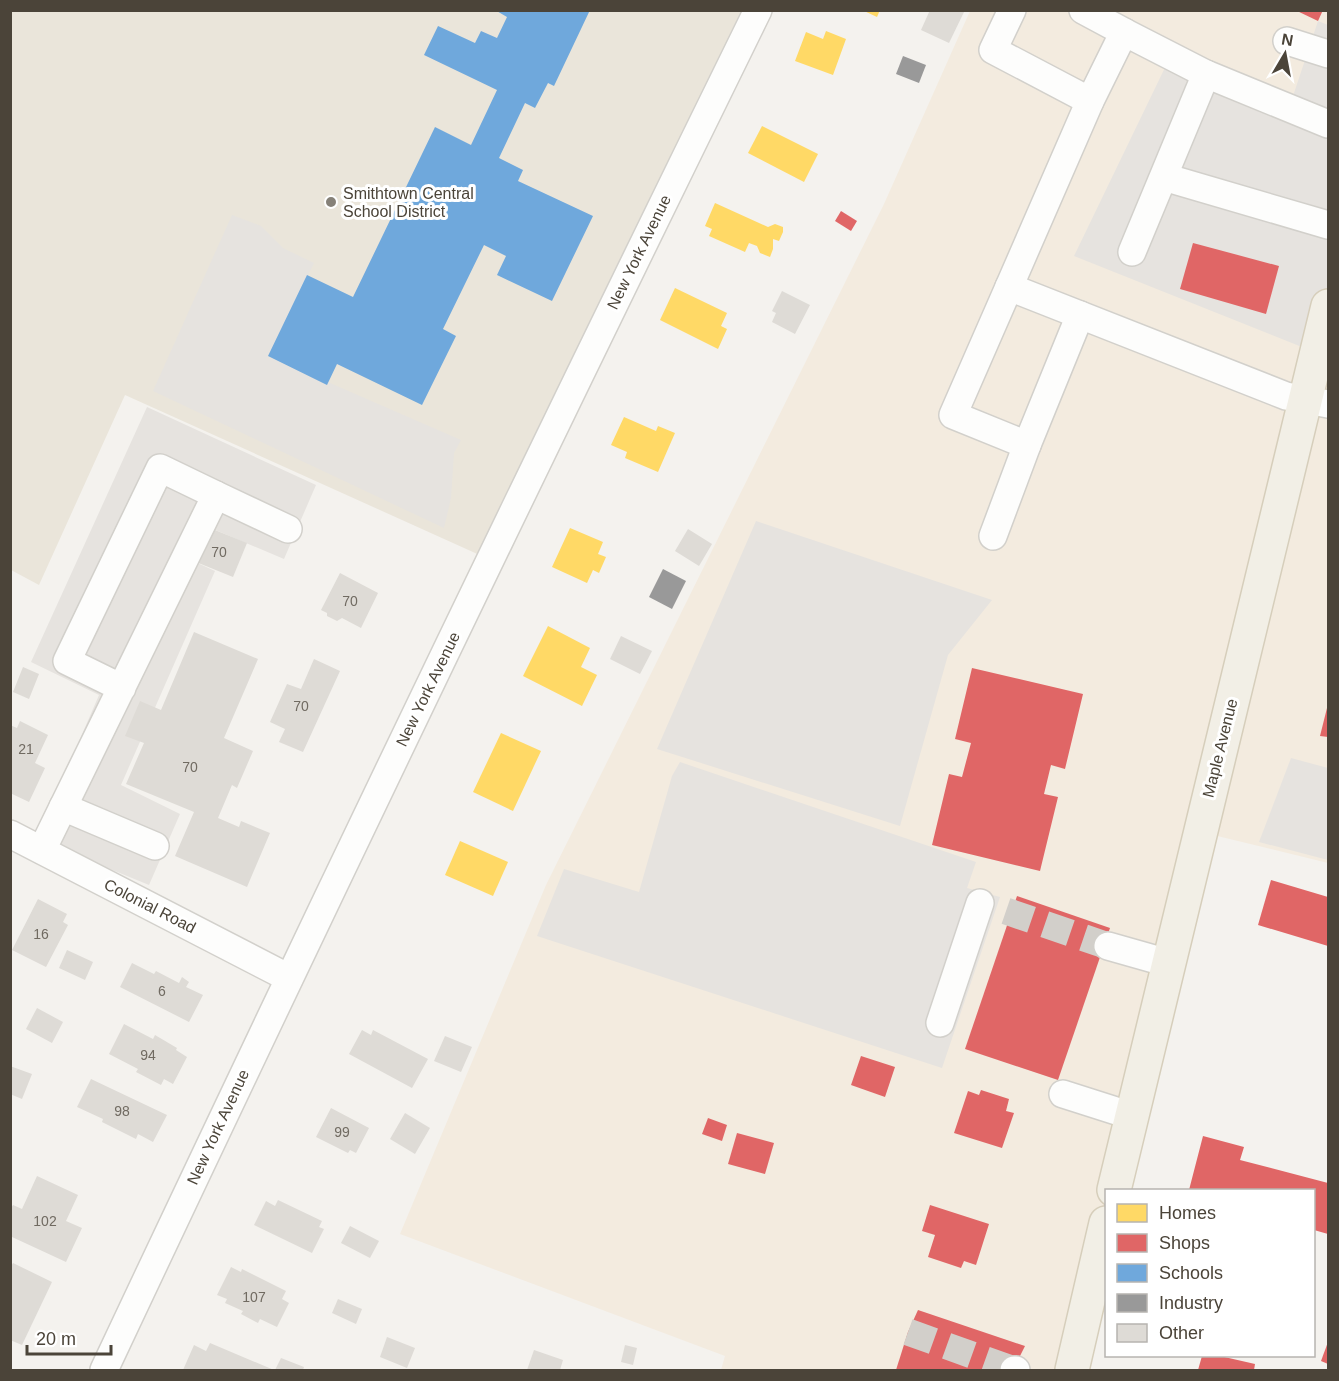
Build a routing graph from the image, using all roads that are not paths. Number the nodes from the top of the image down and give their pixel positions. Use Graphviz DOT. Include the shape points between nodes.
graph roads {
  1 [pos="758,10"];
  2 [pos="1012,10"];
  3 [pos="1083,10"];
  4 [pos="1125,32"];
  5 [pos="1287,41"];
  6 [pos="1329,54"];
  7 [pos="1206,74"];
  8 [pos="1090,101"];
  9 [pos="1329,124"];
  10 [pos="1164,177"];
  11 [pos="1329,225"];
  12 [pos="1132,252"];
  13 [pos="1009,287"];
  14 [pos="1329,306"];
  15 [pos="1080,315"];
  16 [pos="1317,403"];
  17 [pos="1027,444"];
  18 [pos="216,495"];
  19 [pos="288,529"];
  20 [pos="993,536"];
  21 [pos="122,688"];
  22 [pos="63,807"];
  23 [pos="10,834"];
  24 [pos="155,846"];
  25 [pos="42,850"];
  26 [pos="980,903"];
  27 [pos="1108,946"];
  28 [pos="1168,963"];
  29 [pos="289,978"];
  30 [pos="940,1023"];
  31 [pos="1063,1094"];
  32 [pos="1132,1116"];
  33 [pos="1114,1189"];
  34 [pos="1105,1231"];
  35 [pos="104,1371"];
  36 [pos="1072,1371"];
  1 -- 29 [label="street, New York Avenue"];
  2 -- 8 [label="street" via="993,50"];
  3 -- 4 [label="street"];
  4 -- 7 [label="street"];
  4 -- 8 [label="street"];
  5 -- 6 [label="street"];
  7 -- 9 [label="street"];
  7 -- 10 [label="street"];
  8 -- 13 [label="street"];
  10 -- 11 [label="street"];
  10 -- 12 [label="street"];
  13 -- 15 [label="street"];
  13 -- 17 [label="street" via="953,415"];
  14 -- 16 [label="main road, Maple Avenue"];
  15 -- 16 [label="street" via="1286,396"];
  15 -- 17 [label="street"];
  16 -- 28 [label="main road, Maple Avenue"];
  17 -- 20 [label="street"];
  18 -- 19 [label="street"];
  18 -- 21 [label="street"];
  18 -- 21 [label="street" via="160,468 68,660"];
  21 -- 22 [label="street"];
  22 -- 24 [label="street"];
  22 -- 25 [label="street"];
  23 -- 25 [label="street, Colonial Road"];
  25 -- 29 [label="street, Colonial Road"];
  26 -- 30 [label="street"];
  27 -- 28 [label="street"];
  28 -- 32 [label="main road, Maple Avenue"];
  29 -- 35 [label="street, New York Avenue"];
  31 -- 32 [label="street"];
  32 -- 33 [label="main road, Maple Avenue"];
  34 -- 36 [label="main road"];
}
